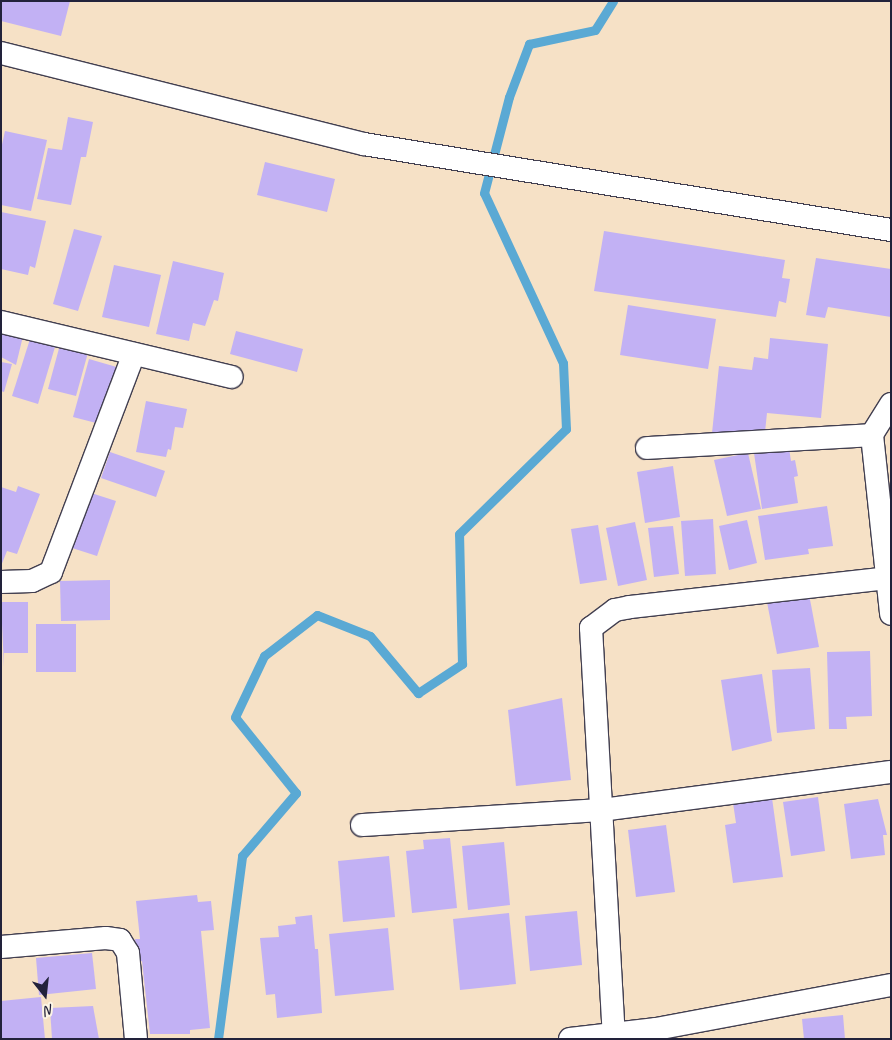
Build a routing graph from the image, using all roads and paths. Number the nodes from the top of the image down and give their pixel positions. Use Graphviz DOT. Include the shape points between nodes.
graph roads {
  1 [pos="2,57"];
  2 [pos="891,230"];
  3 [pos="1,322"];
  4 [pos="134,354"];
  5 [pos="232,377"];
  6 [pos="891,404"];
  7 [pos="872,435"];
  8 [pos="647,448"];
  9 [pos="887,578"];
  10 [pos="1,582"];
  11 [pos="891,614"];
  12 [pos="891,772"];
  13 [pos="602,810"];
  14 [pos="362,825"];
  15 [pos="1,947"];
  16 [pos="891,985"];
  17 [pos="614,1036"];
  18 [pos="136,1039"];
  19 [pos="570,1039"];
  1 -- 2 [label="street" via="364,144"];
  3 -- 4 [label="street"];
  4 -- 5 [label="street"];
  4 -- 10 [label="street" via="51,572 32,581"];
  6 -- 7 [label="street"];
  7 -- 8 [label="street"];
  7 -- 9 [label="street"];
  9 -- 11 [label="street"];
  9 -- 13 [label="street" via="630,607 615,610 591,628"];
  12 -- 13 [label="street"];
  13 -- 14 [label="street"];
  13 -- 17 [label="street"];
  15 -- 18 [label="street" via="106,938 120,940 128,952"];
  16 -- 17 [label="street"];
  17 -- 19 [label="street"];
}
